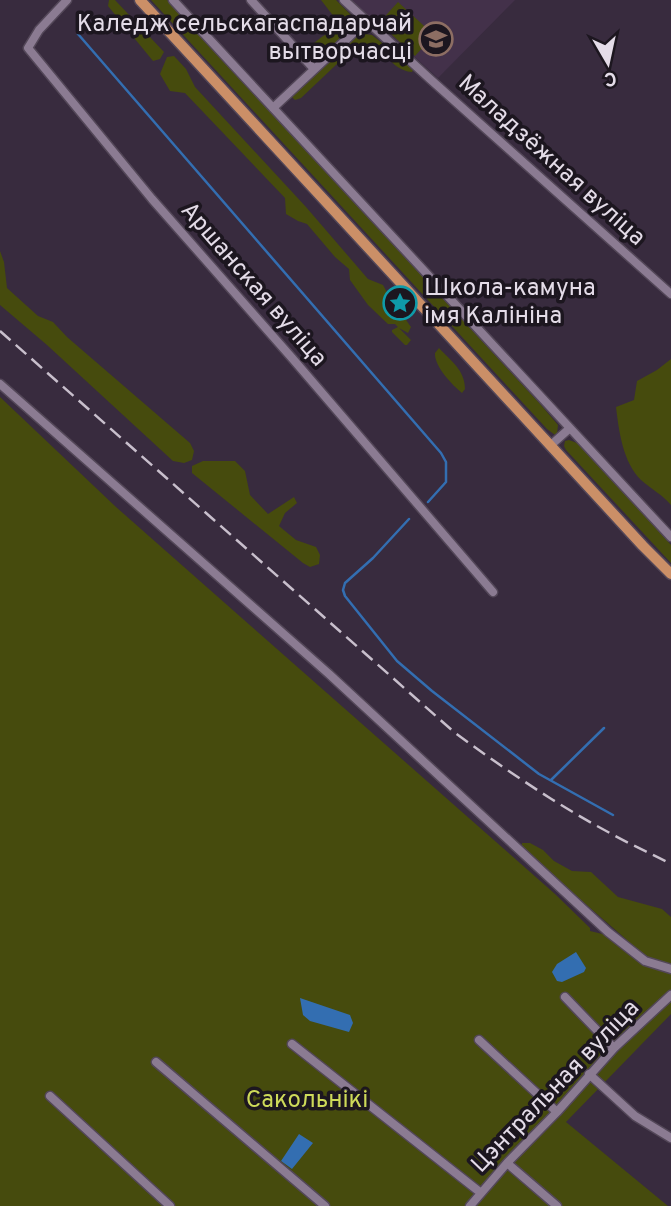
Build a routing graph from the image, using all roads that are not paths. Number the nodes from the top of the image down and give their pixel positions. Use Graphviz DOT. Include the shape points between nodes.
graph roads {
  1 [pos="67,0"];
  2 [pos="140,0"];
  3 [pos="173,0"];
  4 [pos="251,0"];
  5 [pos="344,0"];
  6 [pos="366,21"];
  7 [pos="314,69"];
  8 [pos="273,108"];
  9 [pos="671,294"];
  10 [pos="0,384"];
  11 [pos="570,428"];
  12 [pos="551,445"];
  13 [pos="671,537"];
  14 [pos="671,574"];
  15 [pos="493,592"];
  16 [pos="671,969"];
  17 [pos="671,996"];
  18 [pos="565,998"];
  19 [pos="479,1040"];
  20 [pos="292,1044"];
  21 [pos="614,1048"];
  22 [pos="156,1062"];
  23 [pos="589,1074"];
  24 [pos="50,1096"];
  25 [pos="557,1111"];
  26 [pos="671,1138"];
  27 [pos="507,1163"];
  28 [pos="481,1193"];
  29 [pos="170,1206"];
  30 [pos="325,1206"];
  31 [pos="470,1206"];
  32 [pos="557,1206"];
  1 -- 15 [label="street, Аршанская вуліца" via="28,48 152,199"];
  2 -- 12 [label="main road"];
  3 -- 8 [label="street"];
  4 -- 7 [label="street"];
  5 -- 6 [label="street, Маладзёжная вуліца"];
  6 -- 7 [label="street"];
  6 -- 9 [label="street, Маладзёжная вуліца"];
  7 -- 8 [label="street"];
  8 -- 11 [label="street"];
  10 -- 16 [label="street" via="329,674 608,932 645,961"];
  11 -- 12 [label="street"];
  11 -- 13 [label="street"];
  12 -- 14 [label="main road"];
  17 -- 21 [label="street, Цэнтральная вуліца"];
  18 -- 21 [label="street"];
  19 -- 25 [label="street"];
  20 -- 28 [label="street"];
  21 -- 23 [label="street, Цэнтральная вуліца"];
  22 -- 30 [label="street"];
  23 -- 25 [label="street, Цэнтральная вуліца"];
  23 -- 26 [label="street" via="635,1116"];
  24 -- 29 [label="street"];
  25 -- 27 [label="street, Цэнтральная вуліца"];
  27 -- 28 [label="street, Цэнтральная вуліца"];
  27 -- 32 [label="street"];
  28 -- 31 [label="street, Цэнтральная вуліца"];
}
